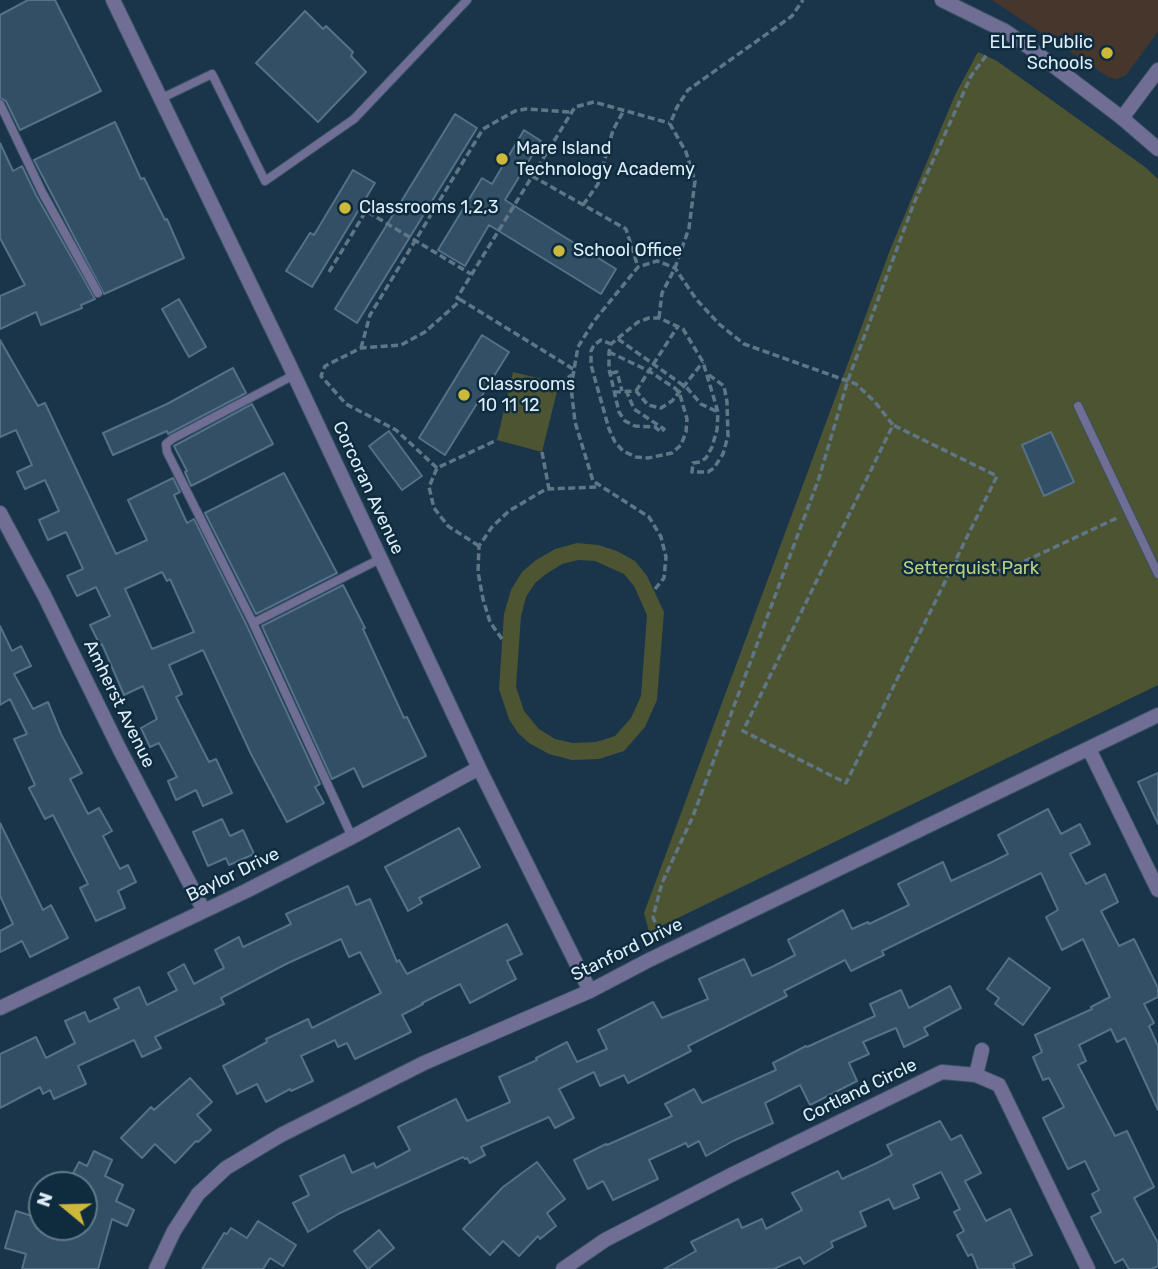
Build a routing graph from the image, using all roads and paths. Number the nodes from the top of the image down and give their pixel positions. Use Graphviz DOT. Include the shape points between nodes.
graph roads {
  1 [pos="113,0"];
  2 [pos="467,0"];
  3 [pos="803,0"];
  4 [pos="942,0"];
  5 [pos="988,53"];
  6 [pos="1158,70"];
  7 [pos="160,99"];
  8 [pos="0,104"];
  9 [pos="624,110"];
  10 [pos="570,112"];
  11 [pos="1122,118"];
  12 [pos="670,124"];
  13 [pos="1158,149"];
  14 [pos="532,176"];
  15 [pos="583,205"];
  16 [pos="415,240"];
  17 [pos="638,267"];
  18 [pos="675,268"];
  19 [pos="329,271"];
  20 [pos="471,274"];
  21 [pos="98,293"];
  22 [pos="461,300"];
  23 [pos="659,318"];
  24 [pos="678,326"];
  25 [pos="617,338"];
  26 [pos="611,344"];
  27 [pos="361,348"];
  28 [pos="610,352"];
  29 [pos="703,362"];
  30 [pos="654,364"];
  31 [pos="573,369"];
  32 [pos="649,371"];
  33 [pos="610,374"];
  34 [pos="294,375"];
  35 [pos="572,375"];
  36 [pos="709,375"];
  37 [pos="848,380"];
  38 [pos="559,383"];
  39 [pos="684,386"];
  40 [pos="624,391"];
  41 [pos="636,391"];
  42 [pos="614,392"];
  43 [pos="677,392"];
  44 [pos="1078,406"];
  45 [pos="718,412"];
  46 [pos="892,425"];
  47 [pos="497,440"];
  48 [pos="542,452"];
  49 [pos="438,468"];
  50 [pos="598,487"];
  51 [pos="550,489"];
  52 [pos="0,513"];
  53 [pos="1128,513"];
  54 [pos="478,546"];
  55 [pos="380,559"];
  56 [pos="955,561"];
  57 [pos="1158,574"];
  58 [pos="654,589"];
  59 [pos="253,623"];
  60 [pos="502,639"];
  61 [pos="1158,715"];
  62 [pos="1089,749"];
  63 [pos="478,768"];
  64 [pos="352,837"];
  65 [pos="1158,890"];
  66 [pos="204,911"];
  67 [pos="659,932"];
  68 [pos="590,991"];
  69 [pos="1,1004"];
  70 [pos="982,1050"];
  71 [pos="976,1075"];
  72 [pos="156,1269"];
  73 [pos="562,1269"];
  74 [pos="1088,1269"];
  1 -- 7 [label="street, Corcoran Avenue"];
  2 -- 7 [label="lane" via="354,119 265,181 212,74"];
  3 -- 12 [label="path" via="792,16 688,90"];
  4 -- 11 [label="street" via="1005,31"];
  5 -- 37 [label="path" via="971,76 914,204"];
  6 -- 11 [label="street"];
  7 -- 34 [label="street, Corcoran Avenue"];
  8 -- 21 [label="lane"];
  9 -- 10 [label="path" via="588,102"];
  9 -- 12 [label="path"];
  9 -- 15 [label="path" via="598,184"];
  10 -- 14 [label="path"];
  10 -- 16 [label="path" via="514,111 483,129"];
  11 -- 13 [label="street"];
  12 -- 18 [label="path" via="695,181 689,228"];
  14 -- 15 [label="path"];
  14 -- 20 [label="path"];
  15 -- 17 [label="path" via="626,229"];
  16 -- 19 [label="path" via="366,211"];
  16 -- 20 [label="path"];
  16 -- 27 [label="path" via="370,315"];
  17 -- 18 [label="path" via="657,261"];
  17 -- 31 [label="path" via="594,321 578,347"];
  18 -- 23 [label="path" via="662,293"];
  18 -- 37 [label="path" via="696,299 744,344"];
  20 -- 22 [label="path" via="457,298"];
  22 -- 27 [label="path" via="425,332 401,345"];
  22 -- 31 [label="path"];
  23 -- 24 [label="path"];
  23 -- 25 [label="path" via="638,322"];
  24 -- 29 [label="path"];
  24 -- 30 [label="path"];
  25 -- 26 [label="path"];
  25 -- 30 [label="path"];
  26 -- 28 [label="path"];
  26 -- 43 [label="path" via="601,340 594,345 590,365 609,429 623,451 648,458 672,453 681,445 687,419"];
  27 -- 49 [label="path" via="325,366 321,376 346,404 396,430"];
  28 -- 32 [label="path"];
  28 -- 33 [label="path"];
  29 -- 36 [label="path"];
  29 -- 39 [label="path"];
  30 -- 32 [label="path"];
  30 -- 39 [label="path"];
  31 -- 35 [label="path"];
  32 -- 41 [label="path"];
  32 -- 43 [label="path"];
  33 -- 40 [label="path" via="617,372"];
  33 -- 42 [label="path"];
  34 -- 55 [label="street, Corcoran Avenue"];
  34 -- 59 [label="lane" via="166,444"];
  35 -- 38 [label="path"];
  35 -- 50 [label="path" via="575,422"];
  36 -- 45 [label="path"];
  36 -- 45 [label="path" via="724,386 726,445 714,468 692,472 692,463 706,458 712,447"];
  37 -- 46 [label="path" via="875,402"];
  37 -- 67 [label="path" via="815,490 693,816 662,883 653,917"];
  39 -- 43 [label="path"];
  39 -- 45 [label="path" via="701,404"];
  40 -- 41 [label="path"];
  40 -- 42 [label="path"];
  40 -- 42 [label="path" via="634,409 664,429 661,432 625,421"];
  41 -- 43 [label="path" via="648,405 661,408"];
  44 -- 53 [label="lane"];
  46 -- 56 [label="path" via="997,476"];
  46 -- 56 [label="path" via="743,731 846,783"];
  47 -- 49 [label="path"];
  48 -- 51 [label="path"];
  49 -- 54 [label="path" via="429,487 434,508 448,526"];
  50 -- 51 [label="path"];
  50 -- 58 [label="path" via="649,517 661,537 664,578"];
  51 -- 54 [label="path" via="509,511"];
  52 -- 66 [label="street, Amherst Avenue"];
  53 -- 56 [label="path" via="1007,569 978,571"];
  53 -- 57 [label="lane"];
  54 -- 60 [label="path" via="483,599 490,622"];
  55 -- 59 [label="lane"];
  55 -- 63 [label="street, Corcoran Avenue"];
  59 -- 64 [label="lane"];
  61 -- 62 [label="street, Stanford Drive"];
  62 -- 65 [label="street"];
  62 -- 68 [label="street, Stanford Drive"];
  63 -- 64 [label="street, Baylor Drive"];
  63 -- 68 [label="street, Corcoran Avenue"];
  64 -- 66 [label="street, Baylor Drive"];
  66 -- 69 [label="street, Baylor Drive"];
  68 -- 72 [label="street, Stanford Drive" via="424,1063 226,1168 198,1194"];
  70 -- 71 [label="street"];
  71 -- 73 [label="street, Cortland Circle" via="942,1072 605,1240"];
  71 -- 74 [label="street" via="999,1085"];
}
